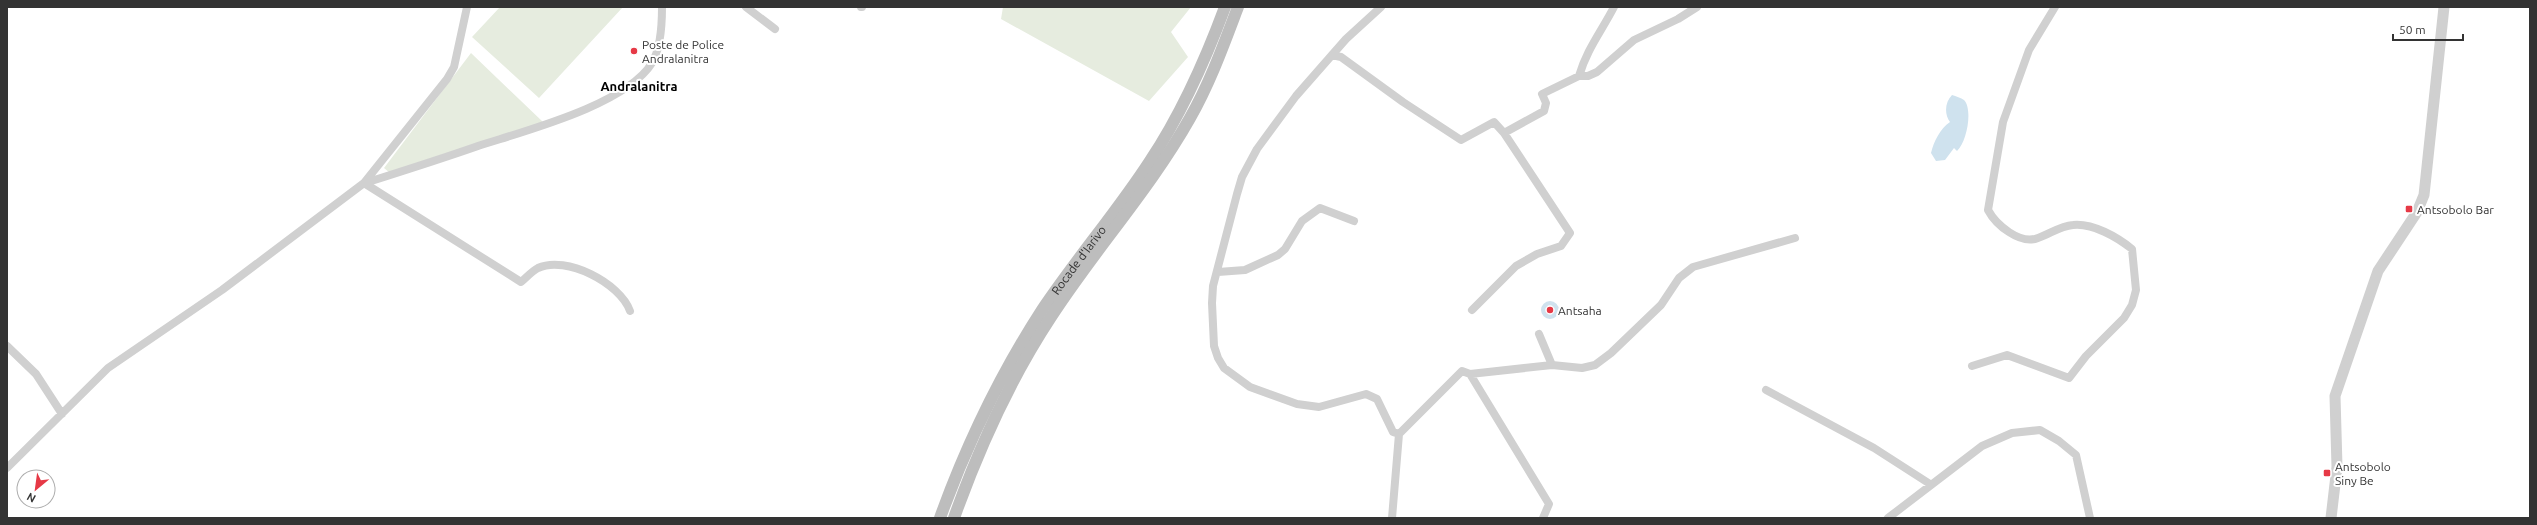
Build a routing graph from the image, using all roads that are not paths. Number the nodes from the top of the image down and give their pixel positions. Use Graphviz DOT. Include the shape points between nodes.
graph roads {
  1 [pos="467,7"];
  2 [pos="662,7"];
  3 [pos="746,7"];
  4 [pos="1225,7"];
  5 [pos="1238,7"];
  6 [pos="1380,7"];
  7 [pos="1614,7"];
  8 [pos="1697,7"];
  9 [pos="2055,7"];
  10 [pos="2444,7"];
  11 [pos="776,29"];
  12 [pos="1332,55"];
  13 [pos="1578,76"];
  14 [pos="1504,133"];
  15 [pos="364,183"];
  16 [pos="1354,221"];
  17 [pos="1795,238"];
  18 [pos="1218,272"];
  19 [pos="1472,310"];
  20 [pos="630,311"];
  21 [pos="1539,334"];
  22 [pos="7,346"];
  23 [pos="1552,365"];
  24 [pos="1972,366"];
  25 [pos="1470,374"];
  26 [pos="1766,390"];
  27 [pos="62,414"];
  28 [pos="1399,434"];
  29 [pos="7,468"];
  30 [pos="1930,484"];
  31 [pos="940,518"];
  32 [pos="954,518"];
  33 [pos="1392,518"];
  34 [pos="1543,518"];
  35 [pos="1888,518"];
  36 [pos="2090,518"];
  37 [pos="2331,518"];
  1 -- 15 [label="street" via="454,67 447,79"];
  2 -- 15 [label="street" via="662,30 652,63 633,84 612,97 548,123"];
  3 -- 11 [label="street"];
  4 -- 31 [label="main road, Rocade d'Iarivo" via="1208,53 1176,118 1150,161 1042,310 1009,366 976,430"];
  5 -- 32 [label="main road, Rocade d'Iarivo" via="1219,56 1190,117 1160,166 1051,316 1018,373 984,440"];
  6 -- 12 [label="street"];
  7 -- 13 [label="street" via="1603,29 1585,54"];
  8 -- 13 [label="street" via="1634,40 1597,72 1588,76"];
  9 -- 24 [label="street" via="2029,50 2003,122 1988,210 1993,220 2020,238 2036,239 2072,225 2086,225 2123,241 2132,249 2136,290 2124,318 2086,356 2070,378 2007,355"];
  10 -- 37 [label="street" via="2424,195 2417,212 2390,249 2378,271 2335,396 2337,467"];
  12 -- 14 [label="street" via="1341,57 1461,140 1494,122"];
  12 -- 18 [label="street" via="1296,96 1257,149 1242,177"];
  13 -- 14 [label="street" via="1542,94 1546,103 1544,110"];
  14 -- 19 [label="street" via="1570,233 1561,246 1537,254 1516,266"];
  15 -- 20 [label="street" via="521,282 538,268 559,265 574,267 618,293 627,302"];
  15 -- 27 [label="street" via="222,290 108,368"];
  16 -- 18 [label="street" via="1320,208 1302,221 1285,249 1278,255 1245,270"];
  17 -- 23 [label="street" via="1693,267 1679,278 1661,305 1595,365 1582,368"];
  18 -- 28 [label="street" via="1213,286 1213,335 1214,346 1224,368 1250,387 1297,404 1319,407 1366,394 1377,399 1393,432"];
  21 -- 23 [label="street"];
  22 -- 27 [label="street" via="36,374"];
  23 -- 25 [label="street"];
  25 -- 28 [label="street" via="1462,371"];
  25 -- 34 [label="street" via="1549,504"];
  26 -- 30 [label="street" via="1874,448"];
  27 -- 29 [label="street"];
  28 -- 33 [label="street"];
  30 -- 35 [label="street"];
  30 -- 36 [label="street" via="1982,446 2012,433 2040,430 2059,441 2076,456"];
}
